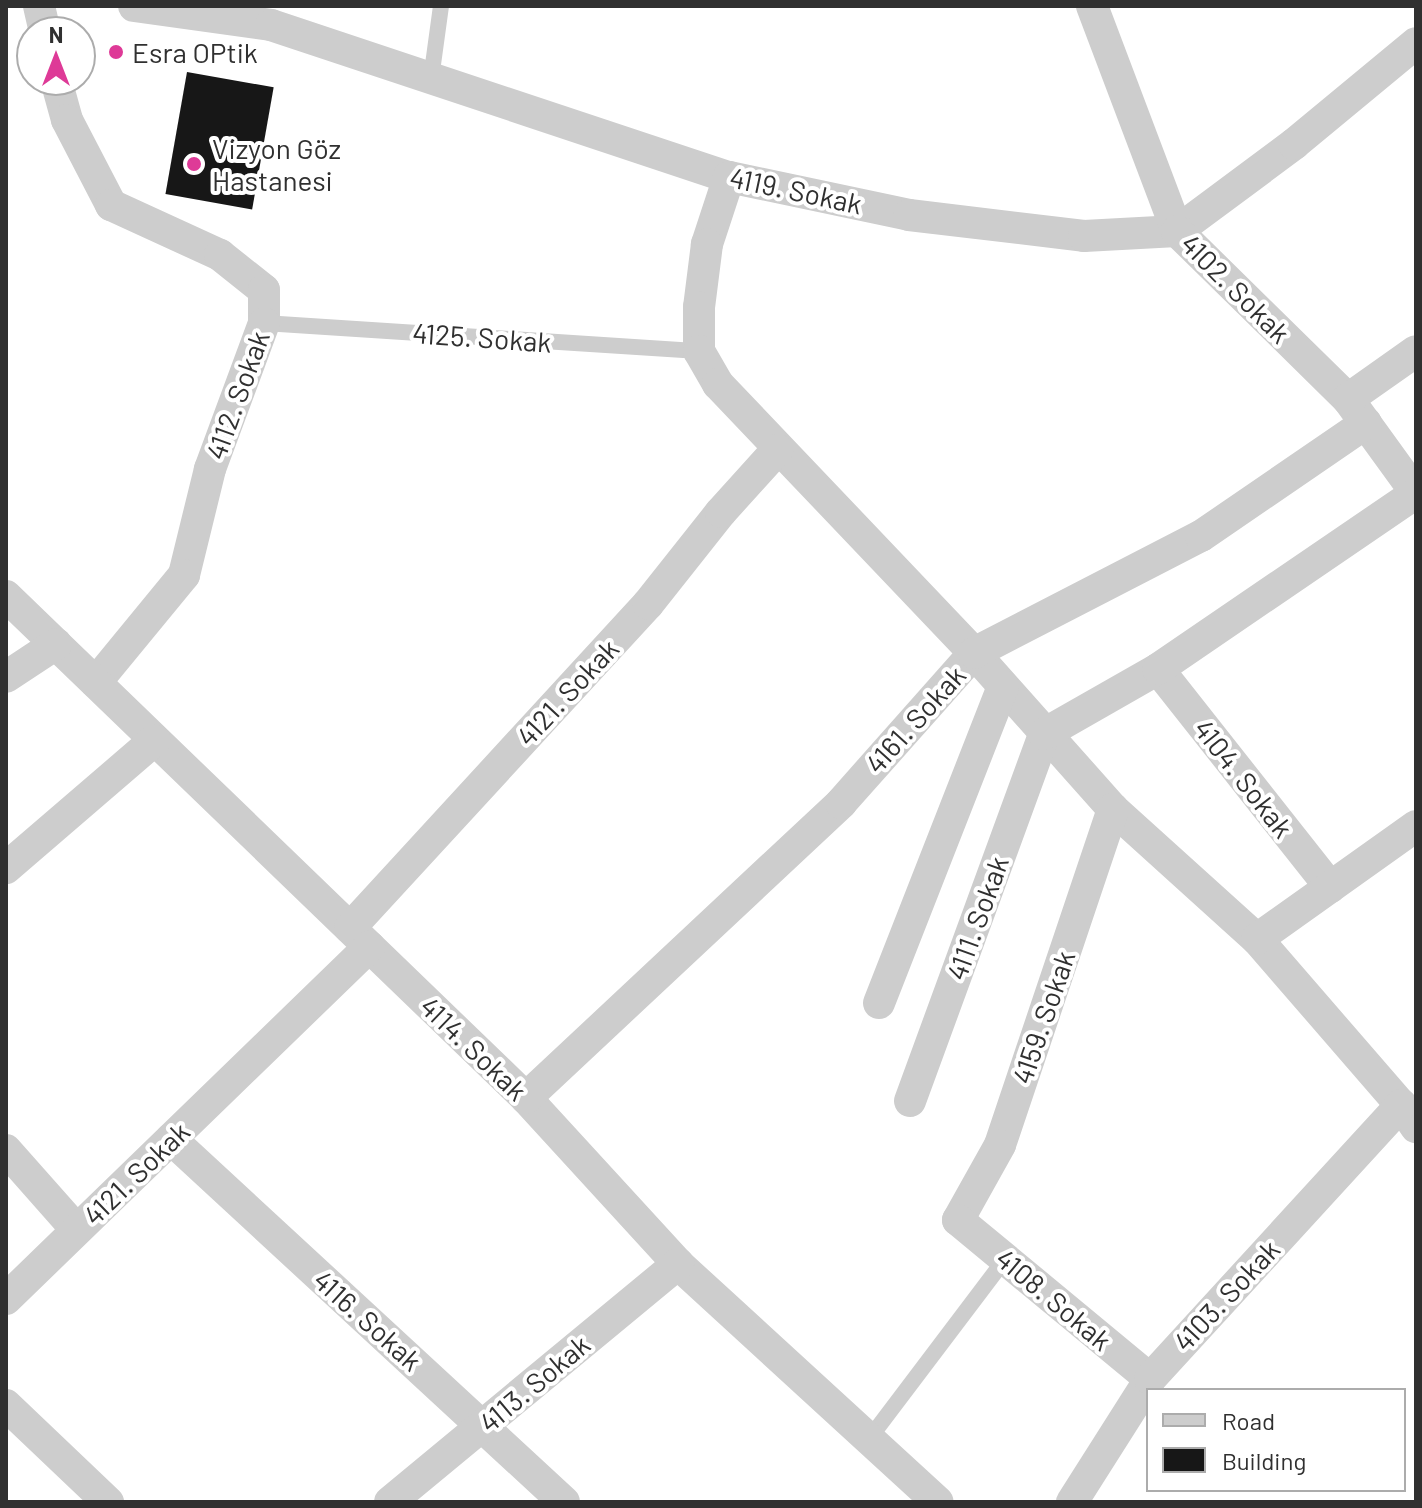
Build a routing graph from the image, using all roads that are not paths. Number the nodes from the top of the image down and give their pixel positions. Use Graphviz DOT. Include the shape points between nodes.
graph roads {
  1 [pos="134,6"];
  2 [pos="441,6"];
  3 [pos="1092,6"];
  4 [pos="1416,43"];
  5 [pos="431,79"];
  6 [pos="60,96"];
  7 [pos="729,177"];
  8 [pos="1177,231"];
  9 [pos="264,323"];
  10 [pos="699,351"];
  11 [pos="1416,351"];
  12 [pos="1357,411"];
  13 [pos="777,450"];
  14 [pos="1416,493"];
  15 [pos="6,596"];
  16 [pos="56,644"];
  17 [pos="974,653"];
  18 [pos="1158,669"];
  19 [pos="6,677"];
  20 [pos="96,682"];
  21 [pos="1003,686"];
  22 [pos="1044,734"];
  23 [pos="155,740"];
  24 [pos="1113,809"];
  25 [pos="1416,826"];
  26 [pos="6,868"];
  27 [pos="1330,887"];
  28 [pos="360,938"];
  29 [pos="1257,939"];
  30 [pos="879,1003"];
  31 [pos="526,1098"];
  32 [pos="910,1101"];
  33 [pos="1408,1116"];
  34 [pos="171,1139"];
  35 [pos="6,1150"];
  36 [pos="958,1220"];
  37 [pos="76,1229"];
  38 [pos="1005,1259"];
  39 [pos="678,1264"];
  40 [pos="6,1299"];
  41 [pos="1150,1379"];
  42 [pos="6,1405"];
  43 [pos="483,1425"];
  44 [pos="869,1439"];
  45 [pos="108,1502"];
  46 [pos="390,1502"];
  47 [pos="564,1502"];
  48 [pos="938,1502"];
  49 [pos="1072,1502"];
  1 -- 5 [label="street, 4119. Sokak" via="271,25"];
  2 -- 5 [label="lane"];
  3 -- 8 [label="street, 4102. Sokak"];
  4 -- 8 [label="street"];
  5 -- 7 [label="street, 4119. Sokak"];
  6 -- 9 [label="street, 4112. Sokak" via="67,120 111,205 220,255 264,290"];
  7 -- 8 [label="street, 4119. Sokak" via="938,218 1084,236"];
  7 -- 10 [label="street" via="707,244"];
  8 -- 12 [label="street, 4102. Sokak"];
  9 -- 10 [label="lane, 4125. Sokak"];
  9 -- 20 [label="street, 4112. Sokak" via="210,469 184,575"];
  10 -- 13 [label="street" via="718,384"];
  11 -- 12 [label="street, 4161. Sokak"];
  12 -- 14 [label="street, 4102. Sokak"];
  12 -- 17 [label="street, 4161. Sokak" via="1201,536"];
  13 -- 17 [label="street"];
  13 -- 28 [label="street, 4121. Sokak"];
  14 -- 18 [label="street"];
  15 -- 16 [label="street, 4114. Sokak"];
  16 -- 19 [label="street"];
  16 -- 20 [label="street, 4114. Sokak"];
  17 -- 21 [label="street"];
  17 -- 31 [label="street, 4161. Sokak" via="841,803"];
  18 -- 22 [label="street"];
  18 -- 27 [label="street, 4104. Sokak"];
  20 -- 23 [label="street, 4114. Sokak"];
  21 -- 22 [label="street"];
  21 -- 30 [label="street"];
  22 -- 24 [label="street"];
  22 -- 32 [label="street, 4111. Sokak"];
  23 -- 26 [label="street"];
  23 -- 28 [label="street, 4114. Sokak"];
  24 -- 29 [label="street"];
  24 -- 36 [label="street, 4159. Sokak" via="1000,1145"];
  25 -- 27 [label="street"];
  27 -- 29 [label="street"];
  28 -- 31 [label="street, 4114. Sokak"];
  28 -- 34 [label="street, 4121. Sokak"];
  29 -- 33 [label="street"];
  31 -- 39 [label="street, 4114. Sokak"];
  33 -- 41 [label="street, 4103. Sokak"];
  34 -- 37 [label="street, 4121. Sokak"];
  34 -- 43 [label="street, 4116. Sokak"];
  35 -- 37 [label="street"];
  36 -- 38 [label="street, 4108. Sokak"];
  37 -- 40 [label="street, 4121. Sokak"];
  38 -- 41 [label="street, 4108. Sokak"];
  38 -- 44 [label="lane"];
  39 -- 43 [label="street, 4113. Sokak"];
  39 -- 44 [label="street, 4114. Sokak"];
  41 -- 49 [label="street, 4103. Sokak"];
  42 -- 45 [label="street"];
  43 -- 46 [label="street, 4113. Sokak"];
  43 -- 47 [label="street, 4116. Sokak"];
  44 -- 48 [label="street, 4114. Sokak"];
}
